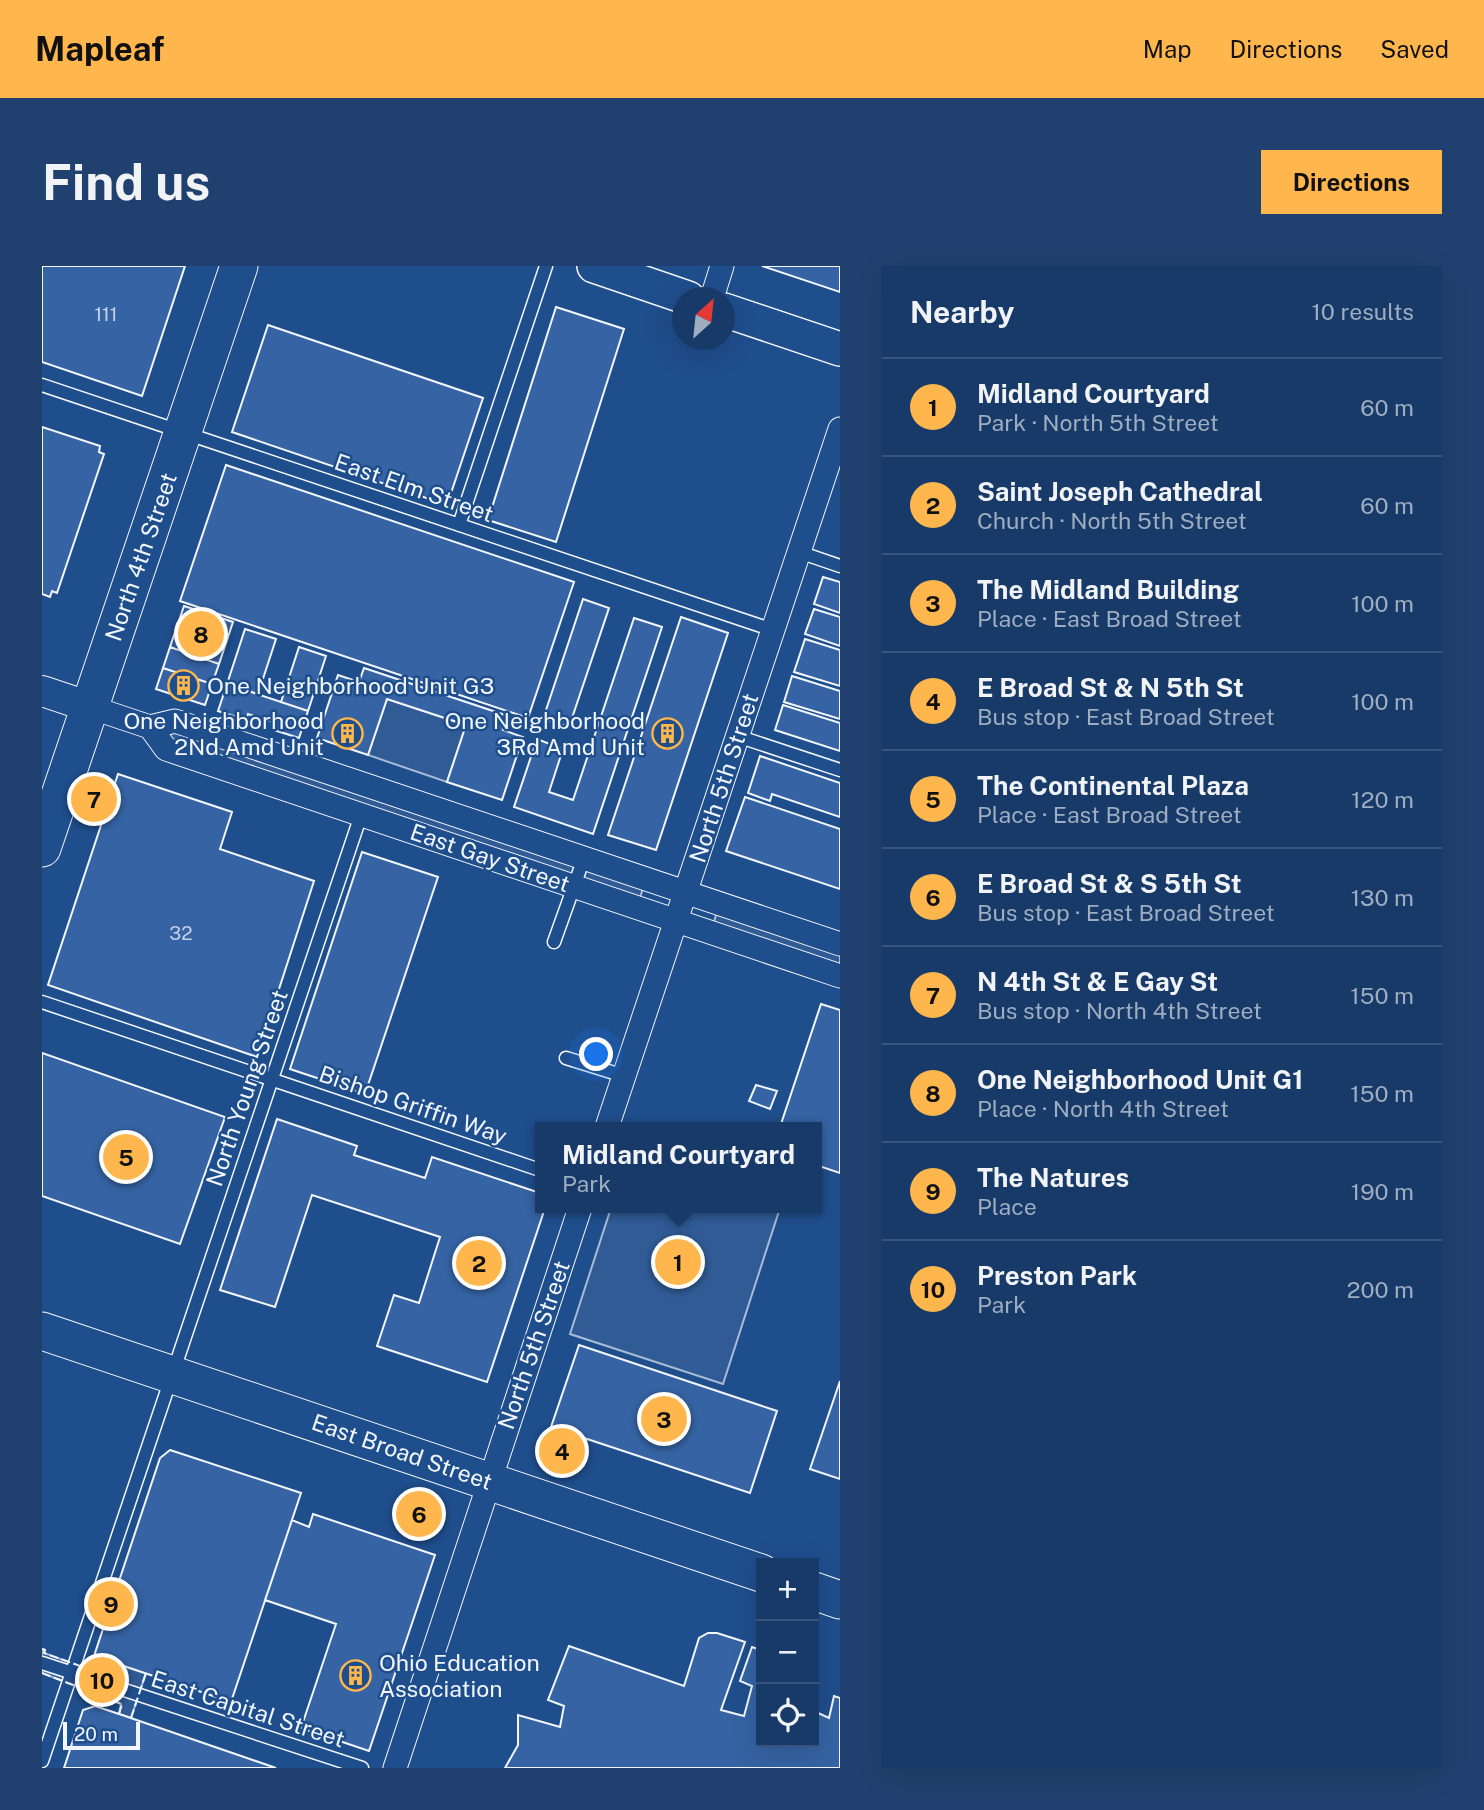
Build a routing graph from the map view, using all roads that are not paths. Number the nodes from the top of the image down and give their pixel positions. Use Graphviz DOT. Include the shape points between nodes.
graph roads {
  1 [pos="239,266"];
  2 [pos="546,266"];
  3 [pos="594,266"];
  4 [pos="722,266"];
  5 [pos="715,287"];
  6 [pos="672,293"];
  7 [pos="735,314"];
  8 [pos="840,349"];
  9 [pos="42,385"];
  10 [pos="840,429"];
  11 [pos="183,432"];
  12 [pos="459,525"];
  13 [pos="799,552"];
  14 [pos="840,566"];
  15 [pos="773,630"];
  16 [pos="42,691"];
  17 [pos="90,707"];
  18 [pos="150,727"];
  19 [pos="737,736"];
  20 [pos="840,770"];
  21 [pos="361,815"];
  22 [pos="42,848"];
  23 [pos="584,858"];
  24 [pos="574,886"];
  25 [pos="685,892"];
  26 [pos="676,921"];
  27 [pos="554,942"];
  28 [pos="840,944"];
  29 [pos="840,976"];
  30 [pos="42,1002"];
  31 [pos="566,1058"];
  32 [pos="624,1076"];
  33 [pos="272,1079"];
  34 [pos="609,1122"];
  35 [pos="535,1168"];
  36 [pos="578,1213"];
  37 [pos="42,1331"];
  38 [pos="172,1375"];
  39 [pos="488,1481"];
  40 [pos="756,1571"];
  41 [pos="819,1593"];
  42 [pos="840,1600"];
  43 [pos="42,1663"];
  44 [pos="72,1673"];
  45 [pos="42,1761"];
  46 [pos="362,1768"];
  47 [pos="395,1768"];
  1 -- 11 [label="main road, North 4th Street"];
  2 -- 12 [label="lane"];
  3 -- 6 [label="main road"];
  4 -- 5 [label="street"];
  7 -- 8 [label="main road"];
  9 -- 11 [label="lane, East Elm Street"];
  10 -- 13 [label="street, North 5th Street"];
  11 -- 12 [label="lane, East Elm Street"];
  11 -- 17 [label="main road, North 4th Street"];
  12 -- 15 [label="lane, East Elm Street"];
  13 -- 14 [label="lane"];
  13 -- 15 [label="street, North 5th Street"];
  15 -- 19 [label="street, North 5th Street"];
  16 -- 17 [label="street, East Gay Street"];
  17 -- 18 [label="street, East Gay Street"];
  17 -- 22 [label="main road, North 4th Street"];
  18 -- 21 [label="street, East Gay Street" via="166,749"];
  18 -- 23 [label="street, East Gay Street" via="175,721"];
  19 -- 20 [label="lane"];
  19 -- 25 [label="street, North 5th Street"];
  21 -- 24 [label="street, East Gay Street"];
  21 -- 33 [label="lane, North Young Street"];
  23 -- 24 [label="lane"];
  23 -- 25 [label="street, East Gay Street"];
  24 -- 26 [label="street, East Gay Street"];
  24 -- 27 [label="lane"];
  25 -- 26 [label="street, North 5th Street"];
  25 -- 28 [label="street, East Gay Street"];
  26 -- 29 [label="street, East Gay Street"];
  26 -- 32 [label="street, North 5th Street"];
  30 -- 33 [label="lane, Bishop Griffin Way"];
  31 -- 32 [label="lane"];
  32 -- 34 [label="street, North 5th Street"];
  33 -- 35 [label="lane, Bishop Griffin Way"];
  33 -- 38 [label="lane, North Young Street"];
  36 -- 39 [label="street, North 5th Street"];
  37 -- 38 [label="main road, East Broad Street"];
  38 -- 39 [label="main road, East Broad Street"];
  38 -- 44 [label="lane, North Young Street"];
  39 -- 40 [label="main road, East Broad Street"];
  39 -- 47 [label="street, North 5th Street"];
  41 -- 42 [label="main road"];
  43 -- 44 [label="lane, East Capital Street"];
  44 -- 45 [label="lane, North Young Street"];
  44 -- 46 [label="lane, East Capital Street"];
}
